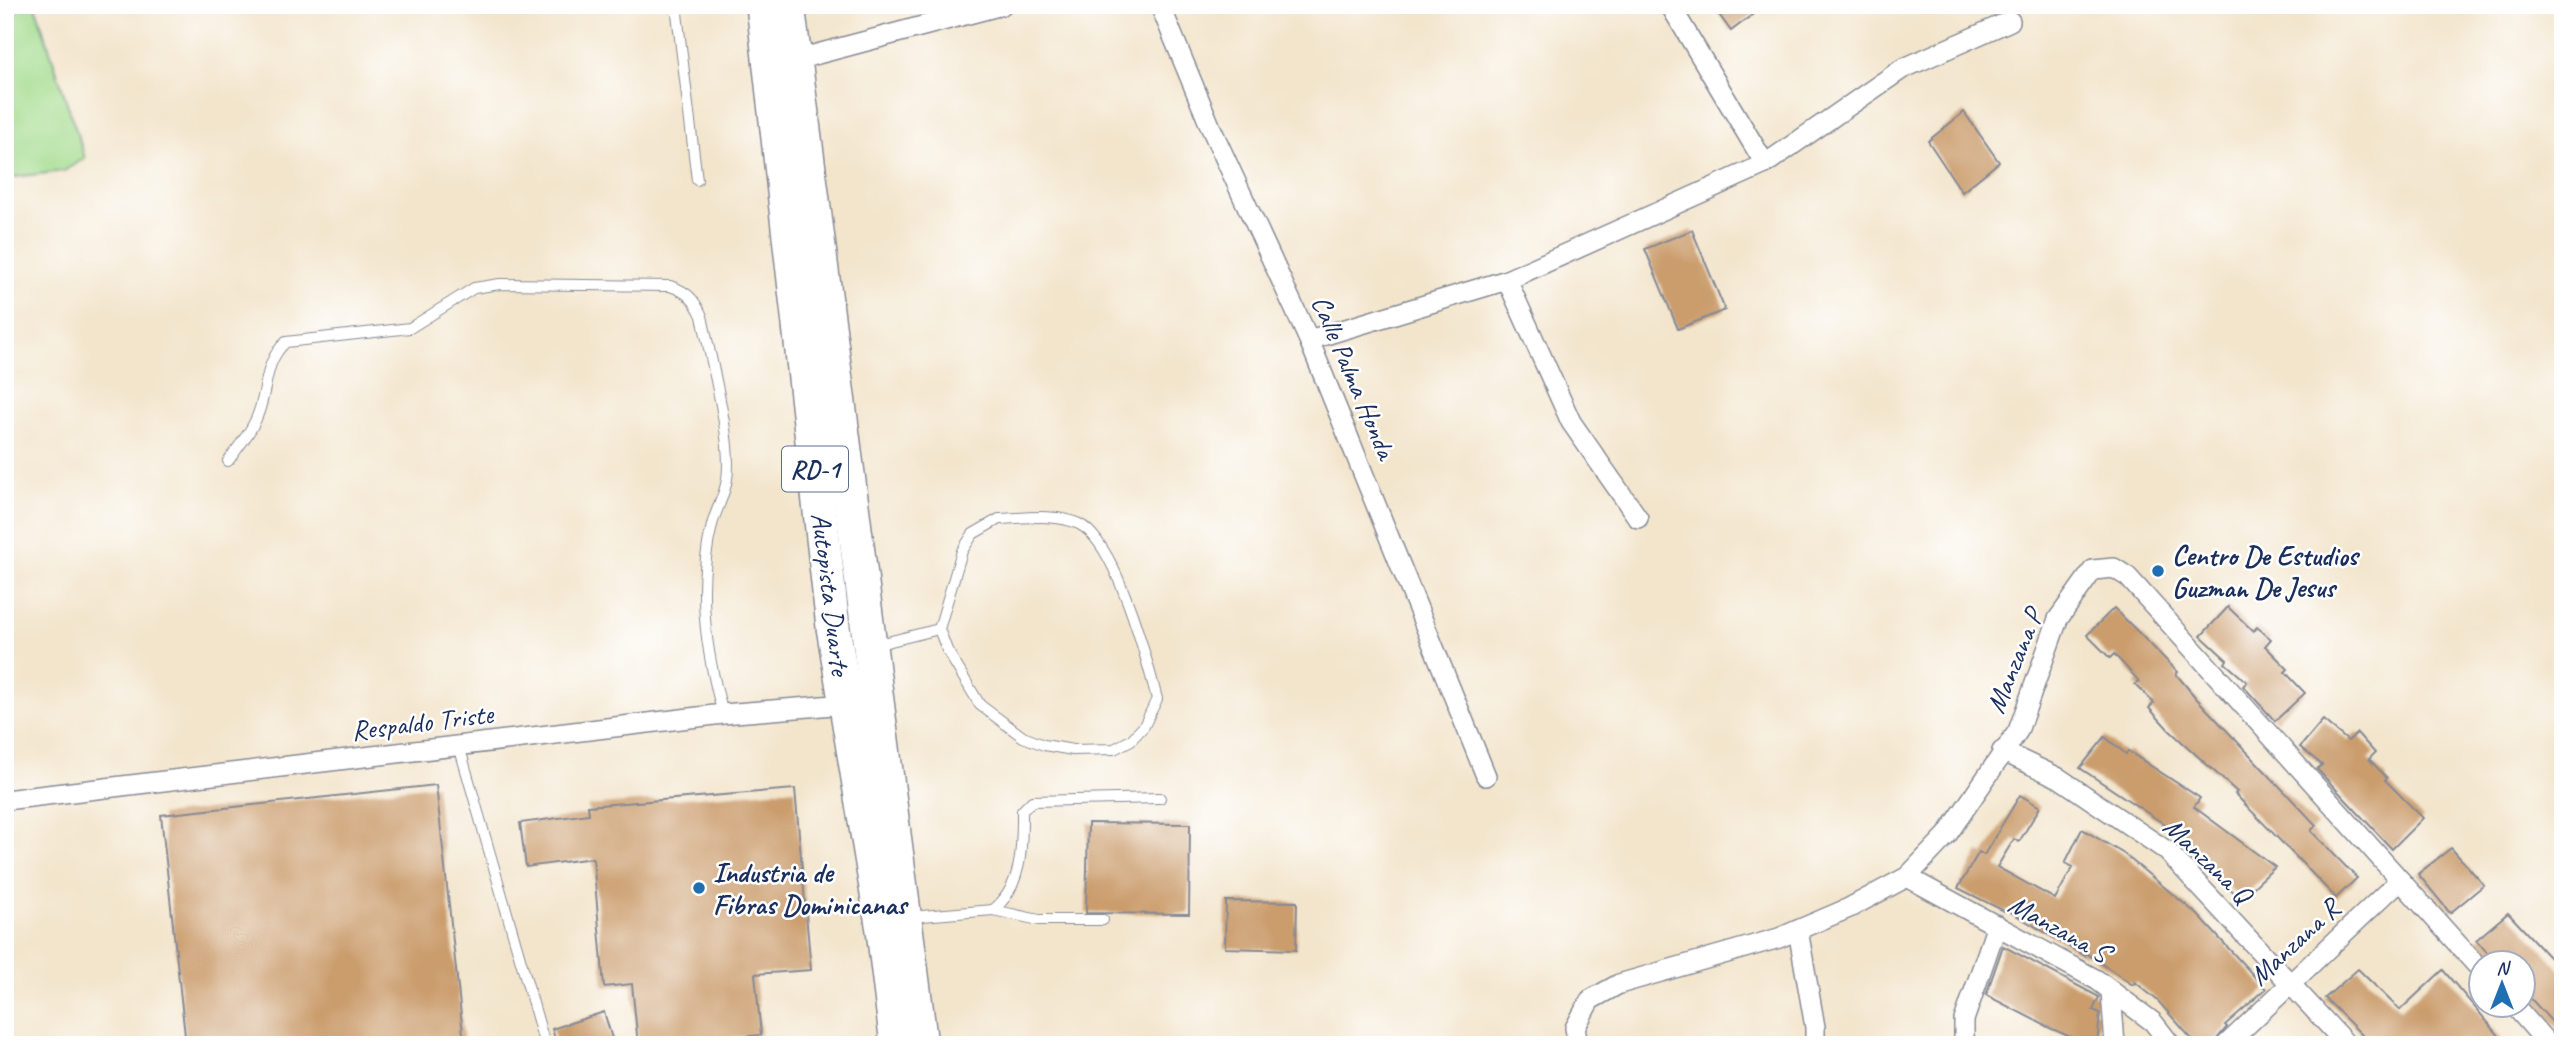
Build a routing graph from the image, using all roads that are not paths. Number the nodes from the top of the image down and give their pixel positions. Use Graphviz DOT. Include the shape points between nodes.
graph roads {
  1 [pos="676,5"];
  2 [pos="763,5"];
  3 [pos="788,5"];
  4 [pos="1002,5"];
  5 [pos="1160,5"];
  6 [pos="1670,5"];
  7 [pos="2010,22"];
  8 [pos="795,60"];
  9 [pos="1765,163"];
  10 [pos="697,180"];
  11 [pos="1507,280"];
  12 [pos="1310,340"];
  13 [pos="229,461"];
  14 [pos="1638,518"];
  15 [pos="939,629"];
  16 [pos="871,646"];
  17 [pos="846,704"];
  18 [pos="723,714"];
  19 [pos="459,746"];
  20 [pos="2002,751"];
  21 [pos="1486,776"];
  22 [pos="1160,798"];
  23 [pos="5,800"];
  24 [pos="1907,877"];
  25 [pos="2400,880"];
  26 [pos="993,910"];
  27 [pos="1102,920"];
  28 [pos="899,924"];
  29 [pos="1997,925"];
  30 [pos="1798,930"];
  31 [pos="2466,953"];
  32 [pos="2289,984"];
  33 [pos="2112,991"];
  34 [pos="2525,1018"];
  35 [pos="545,1045"];
  36 [pos="897,1045"];
  37 [pos="921,1045"];
  38 [pos="1578,1045"];
  39 [pos="1815,1045"];
  40 [pos="1964,1045"];
  41 [pos="2115,1045"];
  42 [pos="2171,1045"];
  43 [pos="2226,1045"];
  44 [pos="2347,1045"];
  45 [pos="2549,1045"];
  1 -- 10 [label="lane"];
  2 -- 17 [label="highway, Autopista Duarte / RD-1" via="833,627"];
  3 -- 8 [label="highway, Autopista Duarte / RD-1"];
  4 -- 8 [label="street"];
  5 -- 12 [label="street, Calle Palma Honda" via="1211,128"];
  6 -- 9 [label="street"];
  7 -- 9 [label="street" via="1902,69"];
  8 -- 16 [label="highway, Autopista Duarte / RD-1"];
  9 -- 11 [label="street"];
  11 -- 12 [label="street"];
  11 -- 14 [label="street" via="1571,422"];
  12 -- 21 [label="street, Calle Palma Honda"];
  13 -- 18 [label="lane" via="253,425 270,365 286,342 410,328 474,288 500,284 670,286 686,291 702,316 727,449 727,478 712,526 703,607 710,666"];
  15 -- 15 [label="lane" via="962,551 973,534 999,519 1065,519 1082,525 1100,543 1129,604 1157,699 1144,726 1114,749 1044,745 1023,737 980,705"];
  15 -- 16 [label="lane"];
  16 -- 28 [label="highway, Autopista Duarte / RD-1"];
  17 -- 18 [label="street, Respaldo Triste"];
  17 -- 28 [label="highway, Autopista Duarte / RD-1"];
  18 -- 19 [label="street, Respaldo Triste"];
  19 -- 23 [label="street, Respaldo Triste"];
  19 -- 35 [label="lane"];
  20 -- 24 [label="street, Manzana P" via="1947,835"];
  20 -- 25 [label="street, Manzana P" via="2018,731 2058,619 2093,570 2114,568 2128,577"];
  20 -- 32 [label="street, Manzana Q" via="2059,778 2166,851"];
  22 -- 26 [label="lane" via="1032,801 1022,811 1019,871 1005,901"];
  24 -- 29 [label="street, Manzana S"];
  24 -- 30 [label="street, Manzana P"];
  25 -- 31 [label="street, Manzana P"];
  25 -- 32 [label="street, Manzana R"];
  26 -- 27 [label="lane" via="1040,920"];
  26 -- 28 [label="lane"];
  28 -- 36 [label="highway, RD-1"];
  28 -- 37 [label="highway, RD-1"];
  29 -- 33 [label="street, Manzana S"];
  29 -- 40 [label="street" via="1964,1020"];
  30 -- 38 [label="street, Manzana P" via="1619,984 1590,1000 1575,1028"];
  30 -- 39 [label="street"];
  32 -- 43 [label="street, Manzana R"];
  32 -- 44 [label="street, Manzana Q"];
  33 -- 41 [label="street"];
  33 -- 42 [label="street, Manzana S" via="2153,1022"];
  34 -- 45 [label="street"];
}
